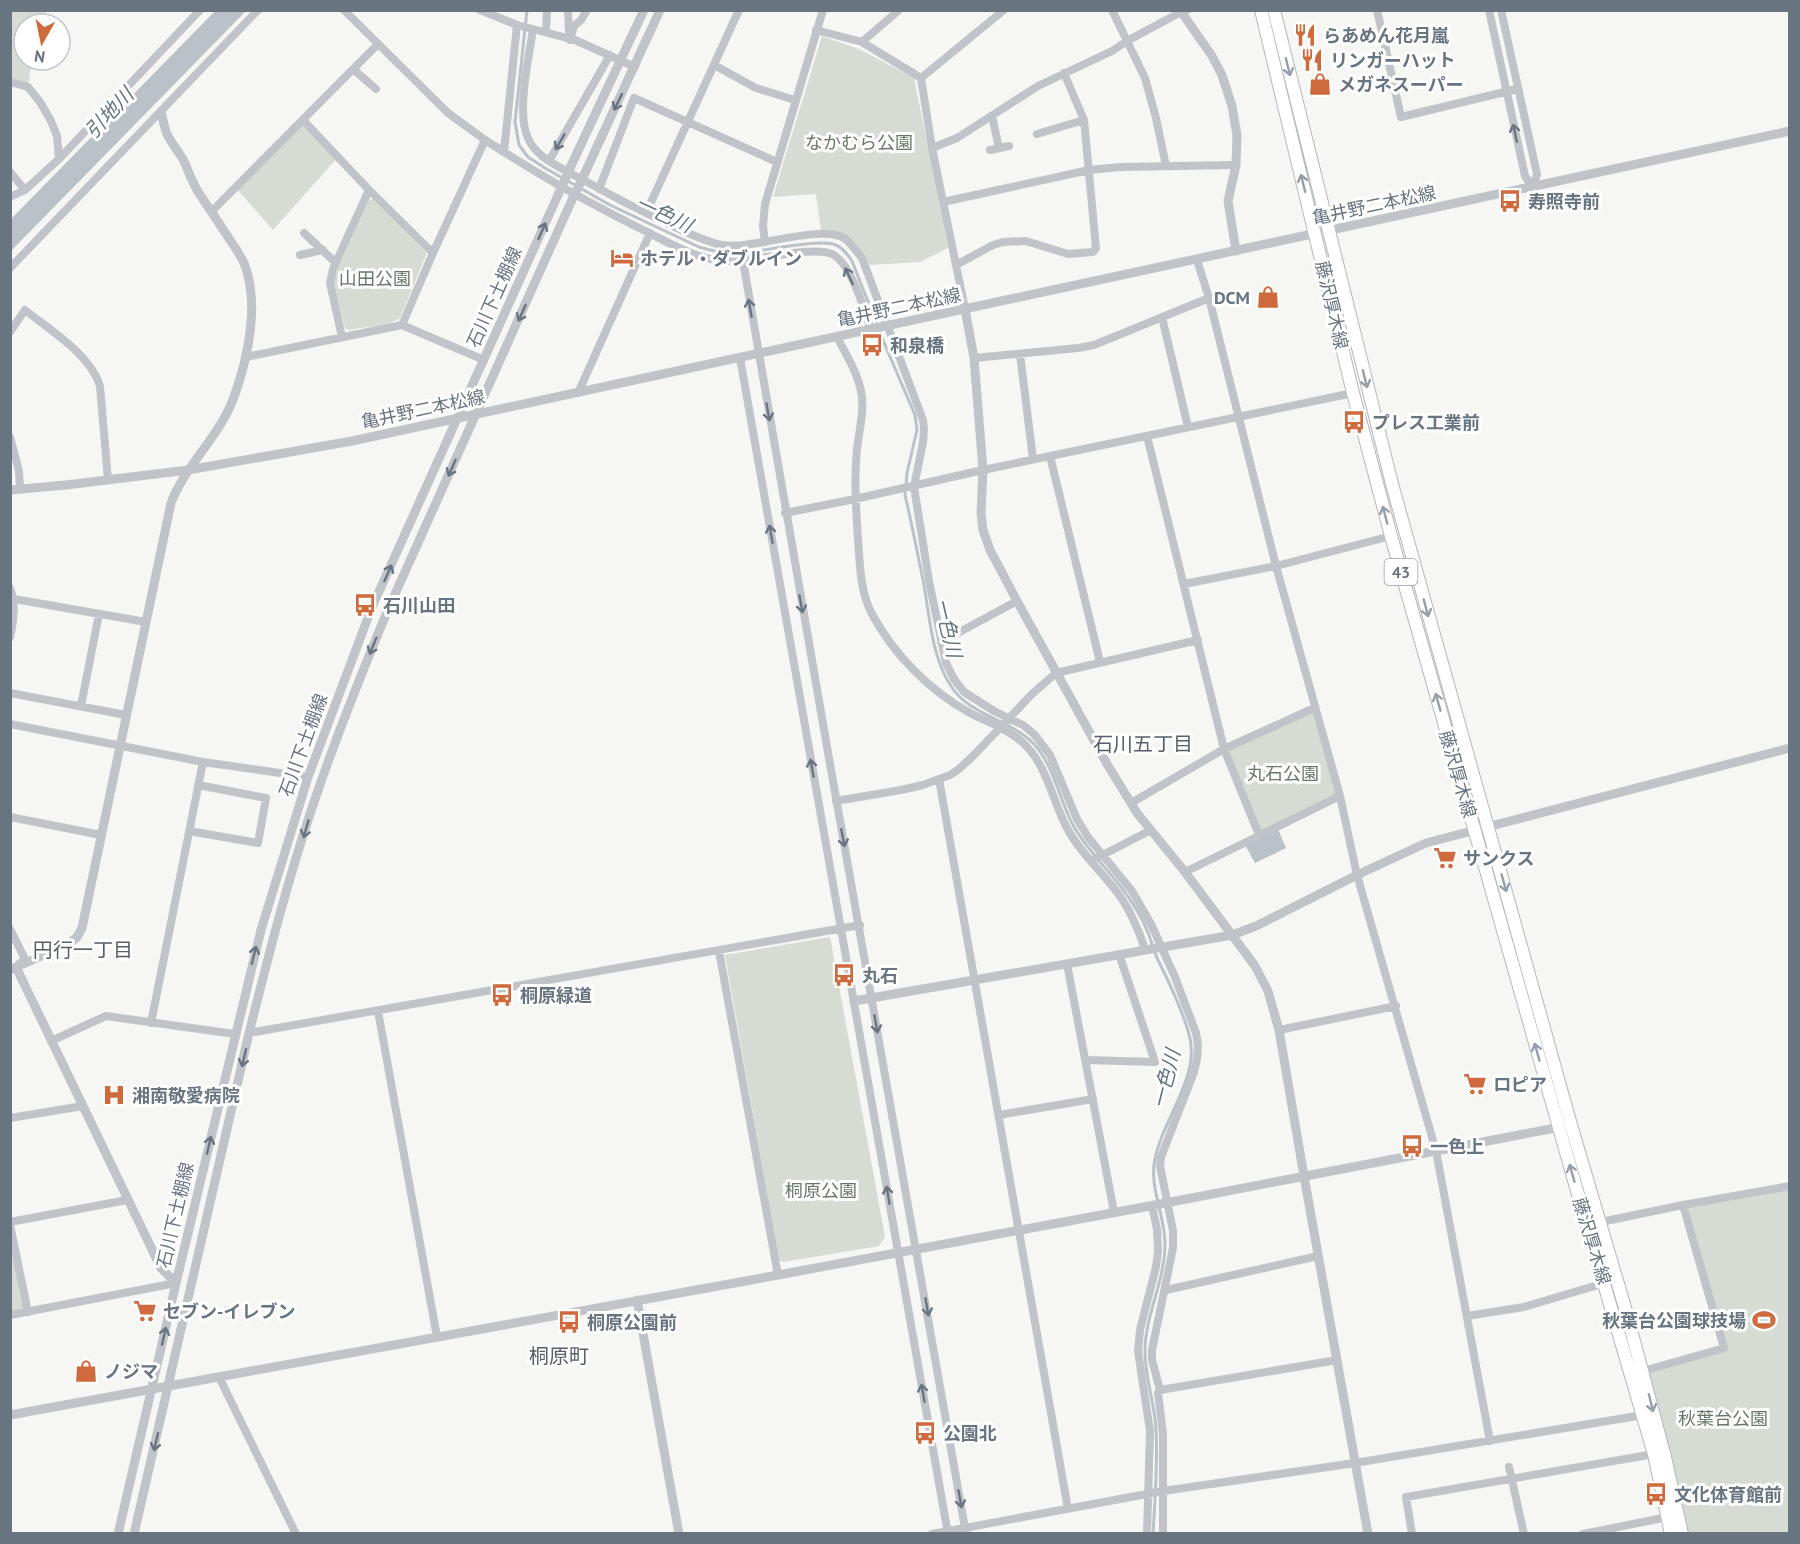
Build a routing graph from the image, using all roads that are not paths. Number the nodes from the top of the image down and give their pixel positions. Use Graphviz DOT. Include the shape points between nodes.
graph roads {
  1 [pos="200,10"];
  2 [pos="344,10"];
  3 [pos="480,10"];
  4 [pos="547,10"];
  5 [pos="568,10"];
  6 [pos="587,10"];
  7 [pos="644,10"];
  8 [pos="660,10"];
  9 [pos="739,10"];
  10 [pos="823,10"];
  11 [pos="899,10"];
  12 [pos="1004,10"];
  13 [pos="1112,10"];
  14 [pos="1261,10"];
  15 [pos="1274,10"];
  16 [pos="1377,10"];
  17 [pos="1489,10"];
  18 [pos="1501,10"];
  19 [pos="257,11"];
  20 [pos="1183,11"];
  21 [pos="517,25"];
  22 [pos="530,29"];
  23 [pos="816,30"];
  24 [pos="546,32"];
  25 [pos="570,40"];
  26 [pos="1127,41"];
  27 [pos="862,42"];
  28 [pos="377,45"];
  29 [pos="610,56"];
  30 [pos="622,61"];
  31 [pos="714,64"];
  32 [pos="635,67"];
  33 [pos="353,69"];
  34 [pos="1064,74"];
  35 [pos="921,78"];
  36 [pos="10,82"];
  37 [pos="376,89"];
  38 [pos="1517,89"];
  39 [pos="1506,92"];
  40 [pos="795,100"];
  41 [pos="160,112"];
  42 [pos="992,116"];
  43 [pos="303,120"];
  44 [pos="1084,120"];
  45 [pos="687,122"];
  46 [pos="1790,131"];
  47 [pos="1037,134"];
  48 [pos="485,140"];
  49 [pos="1009,146"];
  50 [pos="932,148"];
  51 [pos="999,148"];
  52 [pos="990,150"];
  53 [pos="504,152"];
  54 [pos="59,159"];
  55 [pos="549,161"];
  56 [pos="777,162"];
  57 [pos="1236,165"];
  58 [pos="1166,166"];
  59 [pos="1089,170"];
  60 [pos="10,172"];
  61 [pos="1533,188"];
  62 [pos="599,189"];
  63 [pos="25,190"];
  64 [pos="369,190"];
  65 [pos="10,197"];
  66 [pos="943,202"];
  67 [pos="212,211"];
  68 [pos="646,213"];
  69 [pos="1329,231"];
  70 [pos="304,233"];
  71 [pos="650,233"];
  72 [pos="1315,234"];
  73 [pos="765,242"];
  74 [pos="323,250"];
  75 [pos="1236,251"];
  76 [pos="433,253"];
  77 [pos="300,255"];
  78 [pos="1197,260"];
  79 [pos="742,261"];
  80 [pos="336,263"];
  81 [pos="956,265"];
  82 [pos="10,268"];
  83 [pos="1209,298"];
  84 [pos="965,309"];
  85 [pos="1162,317"];
  86 [pos="402,325"];
  87 [pos="879,328"];
  88 [pos="10,332"];
  89 [pos="342,337"];
  90 [pos="837,337"];
  91 [pos="758,354"];
  92 [pos="1020,354"];
  93 [pos="246,357"];
  94 [pos="740,358"];
  95 [pos="974,358"];
  96 [pos="484,360"];
  97 [pos="578,393"];
  98 [pos="1353,393"];
  99 [pos="476,414"];
  100 [pos="1238,417"];
  101 [pos="458,418"];
  102 [pos="1188,427"];
  103 [pos="1147,436"];
  104 [pos="10,437"];
  105 [pos="1050,456"];
  106 [pos="1033,459"];
  107 [pos="188,470"];
  108 [pos="983,470"];
  109 [pos="108,480"];
  110 [pos="913,487"];
  111 [pos="15,490"];
  112 [pos="855,499"];
  113 [pos="785,513"];
  114 [pos="1391,536"];
  115 [pos="1276,566"];
  116 [pos="1184,584"];
  117 [pos="10,588"];
  118 [pos="14,599"];
  119 [pos="1017,601"];
  120 [pos="99,614"];
  121 [pos="146,622"];
  122 [pos="10,637"];
  123 [pos="1198,640"];
  124 [pos="941,642"];
  125 [pos="1100,662"];
  126 [pos="1056,673"];
  127 [pos="10,693"];
  128 [pos="81,706"];
  129 [pos="1314,708"];
  130 [pos="126,715"];
  131 [pos="1009,718"];
  132 [pos="10,724"];
  133 [pos="1000,728"];
  134 [pos="119,747"];
  135 [pos="1790,748"];
  136 [pos="1224,749"];
  137 [pos="203,762"];
  138 [pos="308,777"];
  139 [pos="939,779"];
  140 [pos="198,785"];
  141 [pos="1340,796"];
  142 [pos="836,801"];
  143 [pos="1131,803"];
  144 [pos="10,817"];
  145 [pos="1487,826"];
  146 [pos="1151,830"];
  147 [pos="1474,830"];
  148 [pos="189,831"];
  149 [pos="101,835"];
  150 [pos="1259,835"];
  151 [pos="1102,855"];
  152 [pos="1090,861"];
  153 [pos="1185,872"];
  154 [pos="1357,875"];
  155 [pos="860,925"];
  156 [pos="10,929"];
  157 [pos="841,929"];
  158 [pos="1232,935"];
  159 [pos="1154,948"];
  160 [pos="719,951"];
  161 [pos="1119,954"];
  162 [pos="1066,964"];
  163 [pos="12,968"];
  164 [pos="975,981"];
  165 [pos="872,998"];
  166 [pos="854,1001"];
  167 [pos="1396,1006"];
  168 [pos="378,1011"];
  169 [pos="151,1023"];
  170 [pos="1279,1030"];
  171 [pos="249,1033"];
  172 [pos="235,1034"];
  173 [pos="51,1041"];
  174 [pos="1085,1060"];
  175 [pos="1093,1100"];
  176 [pos="83,1106"];
  177 [pos="999,1115"];
  178 [pos="10,1118"];
  179 [pos="1565,1126"];
  180 [pos="1436,1151"];
  181 [pos="1304,1176"];
  182 [pos="1790,1186"];
  183 [pos="127,1200"];
  184 [pos="1160,1204"];
  185 [pos="1683,1205"];
  186 [pos="1114,1212"];
  187 [pos="1600,1222"];
  188 [pos="10,1224"];
  189 [pos="1587,1226"];
  190 [pos="1020,1230"];
  191 [pos="917,1249"];
  192 [pos="898,1253"];
  193 [pos="1318,1256"];
  194 [pos="778,1275"];
  195 [pos="176,1283"];
  196 [pos="1605,1283"];
  197 [pos="1166,1290"];
  198 [pos="638,1300"];
  199 [pos="28,1312"];
  200 [pos="10,1315"];
  201 [pos="1467,1316"];
  202 [pos="437,1337"];
  203 [pos="1337,1360"];
  204 [pos="1642,1371"];
  205 [pos="219,1377"];
  206 [pos="170,1386"];
  207 [pos="152,1389"];
  208 [pos="1160,1390"];
  209 [pos="10,1415"];
  210 [pos="1643,1415"];
  211 [pos="1490,1441"];
  212 [pos="1654,1454"];
  213 [pos="1355,1463"];
  214 [pos="1509,1467"];
  215 [pos="1512,1479"];
  216 [pos="1162,1491"];
  217 [pos="1150,1494"];
  218 [pos="1068,1509"];
  219 [pos="1668,1517"];
  220 [pos="966,1530"];
  221 [pos="948,1532"];
  222 [pos="118,1533"];
  223 [pos="134,1533"];
  224 [pos="296,1533"];
  225 [pos="679,1533"];
  226 [pos="932,1533"];
  227 [pos="1147,1533"];
  228 [pos="1163,1533"];
  229 [pos="1368,1533"];
  230 [pos="1412,1533"];
  231 [pos="1524,1533"];
  232 [pos="1583,1533"];
  233 [pos="1671,1533"];
  234 [pos="1682,1533"];
  1 -- 54 [label="street"];
  2 -- 28 [label="street"];
  3 -- 21 [label="street"];
  4 -- 24 [label="street"];
  5 -- 25 [label="street"];
  6 -- 25 [label="street" via="574,26"];
  7 -- 30 [label="street, 石川下土棚線"];
  8 -- 32 [label="street, 石川下土棚線"];
  9 -- 31 [label="street"];
  10 -- 23 [label="street"];
  11 -- 27 [label="street"];
  12 -- 35 [label="street"];
  13 -- 26 [label="street"];
  72 -- 14 [label="main road, 藤沢厚木線 / 43, one-way"];
  15 -- 69 [label="main road, 藤沢厚木線 / 43, one-way"];
  16 -- 39 [label="street" via="1401,117"];
  17 -- 39 [label="street"];
  18 -- 38 [label="street"];
  19 -- 41 [label="street"];
  20 -- 26 [label="street"];
  20 -- 57 [label="street" via="1222,75 1237,135"];
  21 -- 22 [label="street"];
  21 -- 53 [label="street"];
  22 -- 24 [label="street"];
  22 -- 55 [label="street" via="524,124 533,147"];
  23 -- 27 [label="street"];
  23 -- 40 [label="street"];
  24 -- 25 [label="street"];
  25 -- 29 [label="street"];
  26 -- 34 [label="street"];
  26 -- 58 [label="street" via="1145,78"];
  27 -- 35 [label="street"];
  28 -- 33 [label="street"];
  28 -- 48 [label="street" via="448,113"];
  29 -- 30 [label="street"];
  29 -- 55 [label="street, one-way"];
  30 -- 32 [label="street"];
  96 -- 30 [label="street, 石川下土棚線, one-way, bridge"];
  31 -- 40 [label="street" via="756,88"];
  31 -- 45 [label="street"];
  32 -- 99 [label="street, 石川下土棚線, one-way, bridge"];
  33 -- 37 [label="street"];
  33 -- 43 [label="street"];
  34 -- 42 [label="street"];
  34 -- 44 [label="street"];
  35 -- 50 [label="street"];
  36 -- 54 [label="street" via="28,87 51,121"];
  38 -- 39 [label="street"];
  38 -- 61 [label="street" via="1537,174"];
  61 -- 39 [label="street, one-way" via="1525,176"];
  40 -- 56 [label="street"];
  41 -- 67 [label="street" via="166,131"];
  41 -- 82 [label="street"];
  42 -- 50 [label="street"];
  42 -- 51 [label="street"];
  43 -- 64 [label="street"];
  43 -- 67 [label="street"];
  44 -- 47 [label="street"];
  44 -- 59 [label="street"];
  45 -- 56 [label="street"];
  45 -- 62 [label="street" via="634,98"];
  45 -- 68 [label="street"];
  46 -- 61 [label="street, 亀井野二本松線"];
  48 -- 53 [label="street"];
  48 -- 76 [label="street"];
  49 -- 51 [label="street"];
  50 -- 66 [label="street"];
  51 -- 52 [label="street"];
  53 -- 71 [label="street" via="555,184"];
  54 -- 63 [label="street"];
  55 -- 62 [label="street"];
  56 -- 73 [label="street" via="765,204"];
  57 -- 58 [label="street"];
  57 -- 75 [label="street" via="1228,201"];
  58 -- 59 [label="street"];
  59 -- 66 [label="street"];
  59 -- 81 [label="street" via="1096,248 1093,252 1068,254 1026,242 1003,242"];
  60 -- 63 [label="street"];
  61 -- 69 [label="street, 亀井野二本松線"];
  62 -- 68 [label="street"];
  63 -- 65 [label="street"];
  64 -- 76 [label="street"];
  64 -- 80 [label="street"];
  66 -- 81 [label="street"];
  67 -- 93 [label="street" via="238,251 248,275 251,319"];
  68 -- 73 [label="street" via="722,245"];
  69 -- 72 [label="street, 亀井野二本松線"];
  69 -- 145 [label="main road, 藤沢厚木線 / 43, one-way" via="1390,477"];
  70 -- 74 [label="street"];
  71 -- 79 [label="street" via="701,256"];
  71 -- 97 [label="street"];
  72 -- 75 [label="street, 亀井野二本松線"];
  72 -- 98 [label="main road, 藤沢厚木線 / 43"];
  73 -- 87 [label="street" via="822,234 846,239 862,258"];
  74 -- 77 [label="street"];
  74 -- 80 [label="street"];
  75 -- 78 [label="street, 亀井野二本松線"];
  76 -- 86 [label="street"];
  78 -- 83 [label="street"];
  78 -- 84 [label="street, 亀井野二本松線"];
  87 -- 79 [label="street, one-way" via="843,262 835,256 820,251"];
  91 -- 79 [label="street, one-way"];
  80 -- 89 [label="street" via="330,283"];
  81 -- 84 [label="street"];
  83 -- 85 [label="street"];
  83 -- 100 [label="street"];
  84 -- 87 [label="street, 亀井野二本松線"];
  84 -- 95 [label="street"];
  85 -- 92 [label="street" via="1094,345"];
  85 -- 102 [label="street"];
  86 -- 89 [label="street"];
  86 -- 96 [label="street"];
  87 -- 90 [label="street, 亀井野二本松線"];
  87 -- 110 [label="street" via="923,420 923,442"];
  88 -- 109 [label="street" via="25,310 68,343 98,377"];
  89 -- 93 [label="street"];
  90 -- 91 [label="street, 亀井野二本松線"];
  90 -- 112 [label="street" via="859,382 862,399"];
  91 -- 94 [label="street, 亀井野二本松線"];
  91 -- 113 [label="street, one-way"];
  92 -- 95 [label="street"];
  92 -- 106 [label="street"];
  93 -- 107 [label="street" via="225,418"];
  94 -- 97 [label="street, 亀井野二本松線"];
  157 -- 94 [label="street, one-way"];
  95 -- 108 [label="street"];
  96 -- 101 [label="street, 石川下土棚線"];
  97 -- 99 [label="street, 亀井野二本松線"];
  98 -- 100 [label="street"];
  114 -- 98 [label="main road, 藤沢厚木線 / 43, one-way"];
  99 -- 101 [label="street, 亀井野二本松線"];
  99 -- 171 [label="street, 石川下土棚線, one-way" via="387,612 333,750 308,820"];
  100 -- 102 [label="street"];
  100 -- 115 [label="street"];
  101 -- 107 [label="street, 亀井野二本松線"];
  138 -- 101 [label="street, 石川下土棚線, one-way" via="372,607"];
  102 -- 103 [label="street"];
  103 -- 105 [label="street"];
  103 -- 116 [label="street"];
  104 -- 111 [label="street" via="18,471"];
  105 -- 106 [label="street"];
  105 -- 125 [label="street"];
  106 -- 108 [label="street"];
  107 -- 109 [label="street, 亀井野二本松線"];
  107 -- 121 [label="street" via="167,516"];
  108 -- 110 [label="street"];
  108 -- 119 [label="street" via="983,530"];
  109 -- 111 [label="street, 亀井野二本松線"];
  110 -- 112 [label="street"];
  110 -- 124 [label="street"];
  112 -- 113 [label="street"];
  112 -- 133 [label="street" via="862,586 879,626 905,661 934,688"];
  113 -- 142 [label="street, one-way"];
  114 -- 115 [label="street"];
  147 -- 114 [label="main road, 藤沢厚木線 / 43, one-way"];
  115 -- 116 [label="street"];
  115 -- 129 [label="street"];
  116 -- 123 [label="street"];
  117 -- 118 [label="street"];
  118 -- 120 [label="street"];
  118 -- 122 [label="street"];
  119 -- 124 [label="street"];
  119 -- 126 [label="street"];
  120 -- 121 [label="street"];
  120 -- 128 [label="street"];
  121 -- 130 [label="street"];
  123 -- 125 [label="street"];
  123 -- 136 [label="street"];
  124 -- 131 [label="street" via="946,663 964,692"];
  125 -- 126 [label="street"];
  126 -- 131 [label="street"];
  126 -- 143 [label="street"];
  127 -- 128 [label="street"];
  128 -- 130 [label="street"];
  129 -- 136 [label="street"];
  129 -- 141 [label="street"];
  130 -- 134 [label="street"];
  131 -- 133 [label="street"];
  131 -- 151 [label="street" via="1023,725 1047,749 1077,819"];
  132 -- 134 [label="street"];
  133 -- 139 [label="street" via="959,769"];
  133 -- 152 [label="street" via="1020,740 1034,755 1067,828"];
  134 -- 137 [label="street"];
  134 -- 149 [label="street"];
  135 -- 145 [label="street"];
  136 -- 143 [label="street"];
  136 -- 150 [label="street"];
  137 -- 138 [label="street"];
  137 -- 140 [label="street"];
  172 -- 138 [label="street, 石川下土棚線, one-way" via="261,930"];
  139 -- 142 [label="street"];
  139 -- 164 [label="street"];
  140 -- 148 [label="street"];
  140 -- 148 [label="street" via="266,798 258,843"];
  141 -- 150 [label="street"];
  141 -- 154 [label="street"];
  142 -- 155 [label="street, one-way"];
  143 -- 146 [label="street"];
  144 -- 149 [label="street"];
  145 -- 147 [label="street"];
  145 -- 179 [label="main road, 藤沢厚木線 / 43, one-way"];
  146 -- 151 [label="street"];
  146 -- 153 [label="street"];
  147 -- 154 [label="street" via="1426,843"];
  179 -- 147 [label="main road, 藤沢厚木線 / 43, one-way"];
  148 -- 169 [label="street"];
  149 -- 163 [label="street" via="87,909 77,937 55,951"];
  150 -- 153 [label="street"];
  151 -- 152 [label="street"];
  151 -- 159 [label="street" via="1143,909"];
  152 -- 159 [label="street" via="1120,896 1137,929"];
  153 -- 158 [label="street"];
  154 -- 158 [label="street"];
  154 -- 167 [label="street"];
  155 -- 157 [label="street"];
  155 -- 165 [label="street"];
  156 -- 163 [label="street" via="25,959"];
  157 -- 160 [label="street"];
  157 -- 166 [label="street"];
  158 -- 159 [label="street"];
  158 -- 170 [label="street" via="1268,991"];
  159 -- 161 [label="street"];
  159 -- 184 [label="street" via="1175,977 1198,1045 1192,1079 1161,1157"];
  160 -- 168 [label="street"];
  160 -- 194 [label="street"];
  161 -- 162 [label="street"];
  161 -- 174 [label="street" via="1155,1062"];
  162 -- 164 [label="street"];
  162 -- 174 [label="street"];
  163 -- 173 [label="street"];
  164 -- 165 [label="street"];
  164 -- 177 [label="street"];
  165 -- 166 [label="street"];
  165 -- 191 [label="street, one-way"];
  192 -- 166 [label="street, one-way"];
  167 -- 170 [label="street"];
  167 -- 180 [label="street"];
  168 -- 171 [label="street"];
  168 -- 202 [label="street"];
  169 -- 172 [label="street"];
  169 -- 173 [label="street" via="106,1016"];
  170 -- 181 [label="street"];
  171 -- 206 [label="street, 石川下土棚線, one-way"];
  195 -- 172 [label="street, 石川下土棚線, one-way"];
  173 -- 176 [label="street"];
  174 -- 175 [label="street"];
  175 -- 177 [label="street"];
  175 -- 186 [label="street"];
  176 -- 178 [label="street"];
  176 -- 183 [label="street"];
  177 -- 190 [label="street"];
  179 -- 180 [label="street"];
  179 -- 187 [label="main road, 藤沢厚木線 / 43"];
  189 -- 179 [label="main road, 藤沢厚木線 / 43, one-way"];
  180 -- 181 [label="street"];
  180 -- 201 [label="street"];
  181 -- 184 [label="street"];
  181 -- 193 [label="street"];
  182 -- 185 [label="street"];
  183 -- 188 [label="street"];
  183 -- 195 [label="street" via="161,1268"];
  184 -- 186 [label="street"];
  184 -- 197 [label="street" via="1173,1231"];
  184 -- 217 [label="street" via="1156,1267 1138,1351 1150,1431"];
  185 -- 187 [label="street"];
  185 -- 204 [label="street" via="1724,1348"];
  186 -- 190 [label="street"];
  187 -- 189 [label="street"];
  187 -- 204 [label="main road, 藤沢厚木線 / 43"];
  188 -- 199 [label="street"];
  189 -- 196 [label="main road, 藤沢厚木線 / 43"];
  190 -- 191 [label="street"];
  190 -- 218 [label="street"];
  191 -- 192 [label="street"];
  191 -- 220 [label="street, one-way"];
  192 -- 194 [label="street"];
  221 -- 192 [label="street, one-way"];
  193 -- 197 [label="street"];
  193 -- 203 [label="street"];
  194 -- 198 [label="street"];
  195 -- 199 [label="street"];
  207 -- 195 [label="street, 石川下土棚線, one-way"];
  196 -- 201 [label="street" via="1524,1307"];
  196 -- 210 [label="main road, 藤沢厚木線 / 43"];
  197 -- 208 [label="street" via="1152,1350"];
  198 -- 202 [label="street"];
  198 -- 225 [label="street"];
  199 -- 200 [label="street"];
  201 -- 211 [label="street"];
  202 -- 205 [label="street"];
  203 -- 208 [label="street"];
  203 -- 213 [label="street"];
  204 -- 234 [label="main road, 藤沢厚木線 / 43, one-way"];
  205 -- 206 [label="street"];
  205 -- 224 [label="street"];
  206 -- 207 [label="street"];
  206 -- 223 [label="street, 石川下土棚線, one-way"];
  207 -- 209 [label="street"];
  207 -- 222 [label="street, 石川下土棚線"];
  208 -- 216 [label="street"];
  210 -- 211 [label="street"];
  210 -- 212 [label="main road, 藤沢厚木線 / 43"];
  211 -- 213 [label="street"];
  212 -- 215 [label="street"];
  212 -- 219 [label="main road, 藤沢厚木線 / 43"];
  213 -- 216 [label="street"];
  213 -- 229 [label="street"];
  214 -- 215 [label="street"];
  215 -- 230 [label="street" via="1406,1497"];
  215 -- 231 [label="street"];
  216 -- 217 [label="street"];
  216 -- 228 [label="street"];
  217 -- 218 [label="street"];
  217 -- 227 [label="street"];
  218 -- 220 [label="street"];
  219 -- 232 [label="street"];
  219 -- 233 [label="main road, 藤沢厚木線 / 43"];
  220 -- 221 [label="street"];
  221 -- 226 [label="street"];
}
